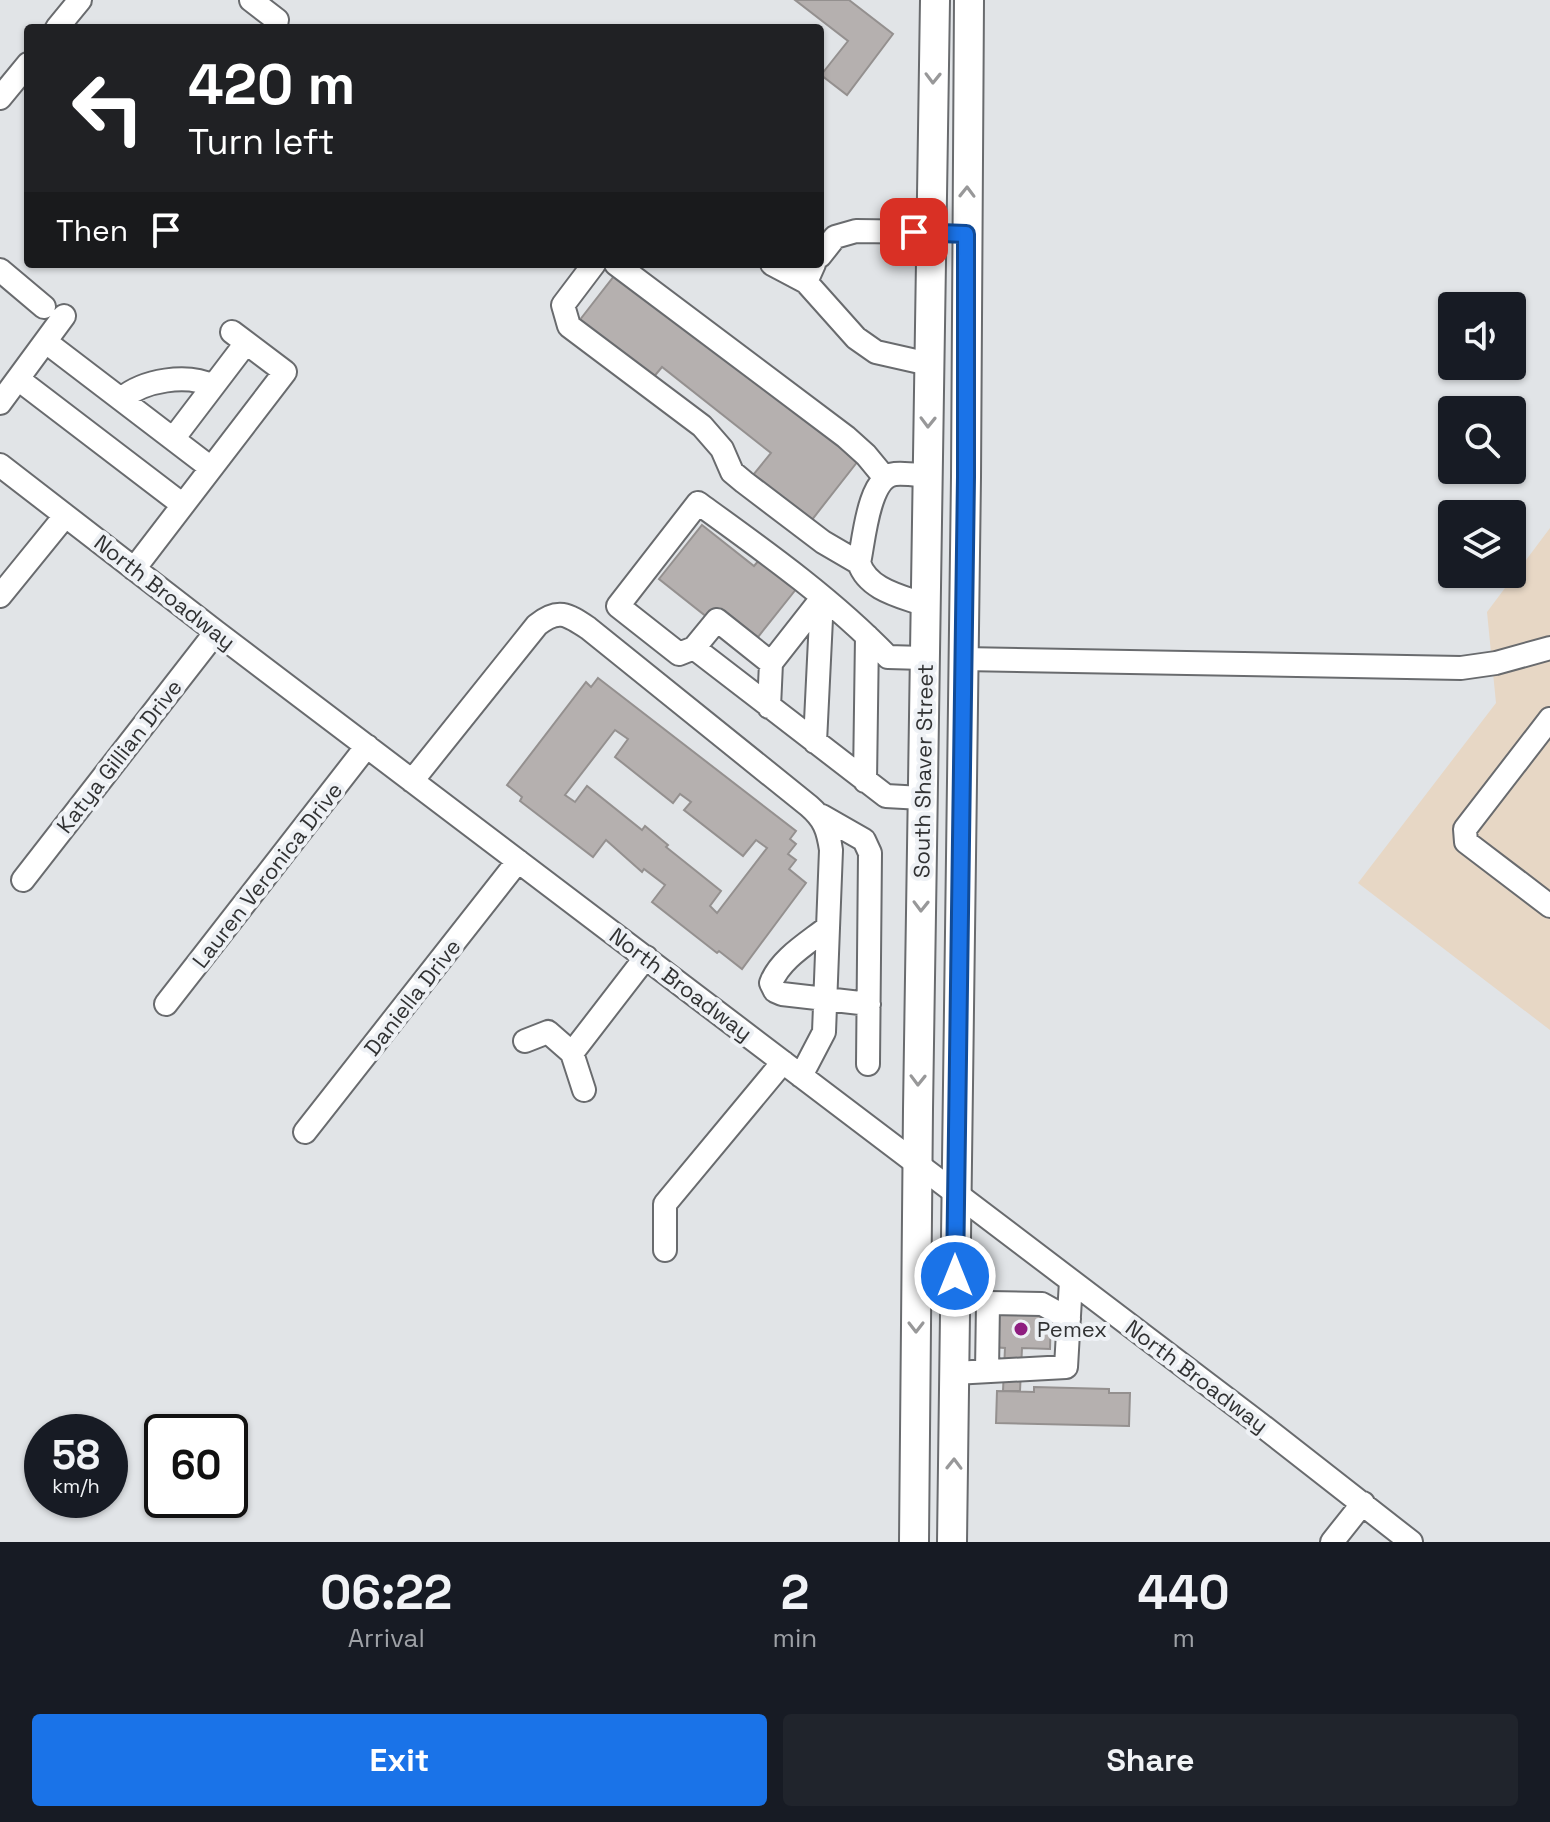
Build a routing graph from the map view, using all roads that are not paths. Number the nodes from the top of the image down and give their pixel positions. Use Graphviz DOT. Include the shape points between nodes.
graph roads {
  1 [pos="80,0"];
  2 [pos="251,0"];
  3 [pos="935,0"];
  4 [pos="969,0"];
  5 [pos="277,20"];
  6 [pos="60,24"];
  7 [pos="24,69"];
  8 [pos="0,98"];
  9 [pos="931,232"];
  10 [pos="966,234"];
  11 [pos="824,251"];
  12 [pos="591,268"];
  13 [pos="621,268"];
  14 [pos="789,268"];
  15 [pos="0,270"];
  16 [pos="810,273"];
  17 [pos="46,342"];
  18 [pos="929,364"];
  19 [pos="18,379"];
  20 [pos="213,386"];
  21 [pos="121,399"];
  22 [pos="0,403"];
  23 [pos="173,439"];
  24 [pos="0,465"];
  25 [pos="211,468"];
  26 [pos="927,476"];
  27 [pos="966,477"];
  28 [pos="885,478"];
  29 [pos="183,505"];
  30 [pos="65,516"];
  31 [pos="859,563"];
  32 [pos="134,569"];
  33 [pos="0,596"];
  34 [pos="822,598"];
  35 [pos="925,605"];
  36 [pos="216,632"];
  37 [pos="867,636"];
  38 [pos="694,648"];
  39 [pos="1550,648"];
  40 [pos="924,658"];
  41 [pos="963,659"];
  42 [pos="771,663"];
  43 [pos="769,707"];
  44 [pos="1550,719"];
  45 [pos="815,742"];
  46 [pos="367,746"];
  47 [pos="412,781"];
  48 [pos="865,781"];
  49 [pos="922,798"];
  50 [pos="822,816"];
  51 [pos="518,861"];
  52 [pos="23,880"];
  53 [pos="1550,906"];
  54 [pos="828,927"];
  55 [pos="646,957"];
  56 [pos="825,998"];
  57 [pos="166,1004"];
  58 [pos="869,1004"];
  59 [pos="525,1041"];
  60 [pos="572,1053"];
  61 [pos="783,1062"];
  62 [pos="868,1064"];
  63 [pos="801,1076"];
  64 [pos="584,1090"];
  65 [pos="305,1132"];
  66 [pos="917,1165"];
  67 [pos="955,1194"];
  68 [pos="665,1250"];
  69 [pos="1071,1281"];
  70 [pos="1069,1319"];
  71 [pos="987,1371"];
  72 [pos="954,1373"];
  73 [pos="1363,1503"];
  74 [pos="914,1506"];
  75 [pos="953,1508"];
  76 [pos="914,1542"];
  77 [pos="952,1542"];
  78 [pos="1332,1542"];
  79 [pos="1411,1542"];
  1 -- 6 [label="street"];
  2 -- 5 [label="street"];
  3 -- 9 [label="main road, South Shaver Street, one-way"];
  10 -- 4 [label="main road, South Shaver Street, one-way"];
  7 -- 8 [label="street"];
  9 -- 10 [label="main road"];
  9 -- 11 [label="street" via="856,231 835,237"];
  9 -- 18 [label="main road, South Shaver Street"];
  10 -- 27 [label="main road, South Shaver Street"];
  12 -- 31 [label="street" via="563,305 569,326 702,426 744,482"];
  13 -- 28 [label="street" via="846,437"];
  14 -- 16 [label="street"];
  15 -- 17 [label="street" via="54,312"];
  16 -- 18 [label="street" via="856,338 876,352"];
  17 -- 19 [label="street"];
  17 -- 21 [label="street"];
  18 -- 26 [label="main road, South Shaver Street, one-way"];
  19 -- 22 [label="street"];
  19 -- 29 [label="street"];
  20 -- 21 [label="street" via="185,379 138,387"];
  20 -- 23 [label="street"];
  20 -- 25 [label="street" via="239,338 285,372"];
  21 -- 23 [label="street"];
  23 -- 25 [label="street"];
  24 -- 30 [label="street, North Broadway"];
  25 -- 29 [label="street"];
  26 -- 27 [label="main road"];
  26 -- 28 [label="street"];
  26 -- 35 [label="main road, South Shaver Street"];
  27 -- 41 [label="main road, South Shaver Street"];
  28 -- 31 [label="street" via="874,491"];
  29 -- 32 [label="street"];
  30 -- 32 [label="street, North Broadway"];
  30 -- 33 [label="street"];
  31 -- 35 [label="street" via="879,587"];
  32 -- 36 [label="street, North Broadway"];
  34 -- 37 [label="street"];
  34 -- 38 [label="street" via="698,503 618,606 679,654"];
  34 -- 42 [label="street"];
  34 -- 45 [label="street"];
  35 -- 40 [label="main road, South Shaver Street"];
  36 -- 46 [label="street, North Broadway"];
  36 -- 52 [label="street, Katya Gillian Drive"];
  37 -- 40 [label="street" via="888,657"];
  37 -- 48 [label="street"];
  38 -- 42 [label="street" via="717,620"];
  38 -- 43 [label="street"];
  39 -- 41 [label="street" via="1461,668"];
  40 -- 41 [label="main road"];
  40 -- 49 [label="main road, South Shaver Street"];
  41 -- 67 [label="main road, South Shaver Street"];
  42 -- 43 [label="street"];
  43 -- 45 [label="street"];
  44 -- 53 [label="street" via="1465,829 1466,842"];
  45 -- 48 [label="street"];
  46 -- 47 [label="street, North Broadway"];
  46 -- 57 [label="street, Lauren Veronica Drive"];
  47 -- 50 [label="street" via="537,625 561,614 588,628"];
  47 -- 51 [label="street, North Broadway"];
  48 -- 49 [label="street" via="886,796"];
  49 -- 66 [label="main road, South Shaver Street, one-way"];
  50 -- 54 [label="street" via="831,850"];
  50 -- 58 [label="street" via="864,840 870,853"];
  51 -- 55 [label="street, North Broadway"];
  51 -- 65 [label="street, Daniella Drive"];
  54 -- 56 [label="street"];
  54 -- 56 [label="street" via="782,965 771,983 782,994"];
  55 -- 60 [label="street"];
  55 -- 61 [label="street, North Broadway"];
  56 -- 58 [label="street"];
  56 -- 63 [label="street" via="824,1032"];
  58 -- 62 [label="street"];
  59 -- 60 [label="street" via="548,1032"];
  60 -- 64 [label="street"];
  61 -- 63 [label="street, North Broadway"];
  61 -- 68 [label="street" via="665,1204"];
  63 -- 66 [label="street, North Broadway"];
  66 -- 67 [label="street, North Broadway"];
  66 -- 74 [label="main road, South Shaver Street, one-way"];
  67 -- 69 [label="street, North Broadway"];
  67 -- 72 [label="main road, South Shaver Street"];
  69 -- 70 [label="street"];
  69 -- 73 [label="street, North Broadway"];
  70 -- 71 [label="street" via="1066,1367"];
  70 -- 71 [label="street" via="1042,1304 988,1303"];
  71 -- 72 [label="street"];
  75 -- 72 [label="main road, South Shaver Street, one-way"];
  73 -- 78 [label="street"];
  73 -- 79 [label="street, North Broadway"];
  74 -- 75 [label="main road"];
  74 -- 76 [label="main road, South Shaver Street"];
  75 -- 77 [label="main road, South Shaver Street"];
}
